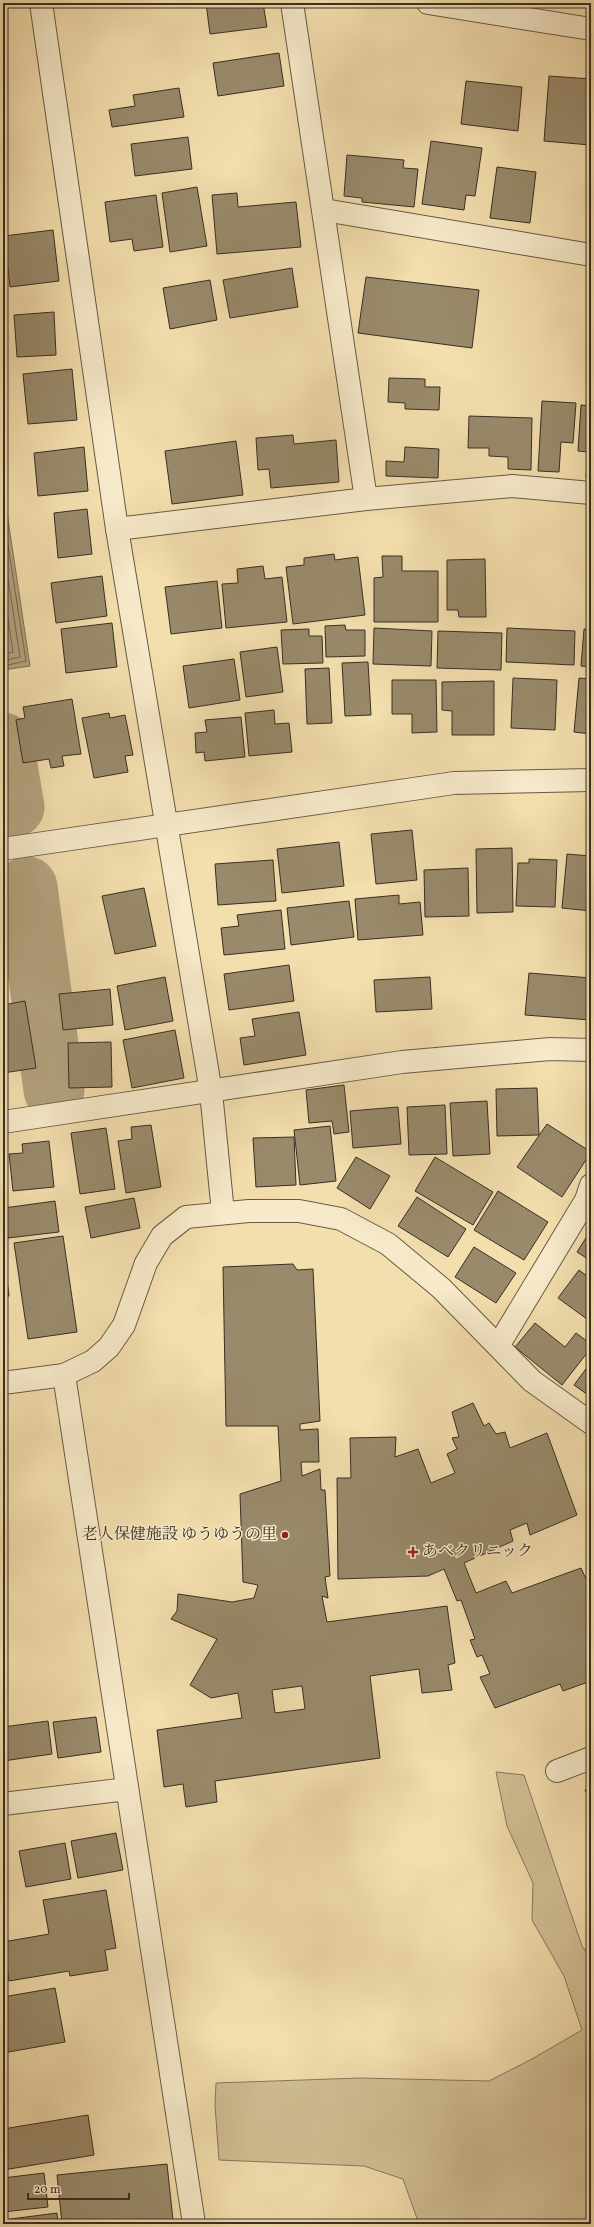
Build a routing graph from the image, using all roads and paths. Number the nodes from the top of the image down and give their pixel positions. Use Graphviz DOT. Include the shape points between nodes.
graph roads {
  1 [pos="41,3"];
  2 [pos="292,3"];
  3 [pos="428,3"];
  4 [pos="591,29"];
  5 [pos="324,210"];
  6 [pos="591,256"];
  7 [pos="591,493"];
  8 [pos="366,499"];
  9 [pos="117,529"];
  10 [pos="591,780"];
  11 [pos="165,826"];
  12 [pos="3,849"];
  13 [pos="591,1050"];
  14 [pos="210,1092"];
  15 [pos="3,1122"];
  16 [pos="591,1185"];
  17 [pos="223,1212"];
  18 [pos="498,1346"];
  19 [pos="64,1375"];
  20 [pos="3,1383"];
  21 [pos="591,1423"];
  22 [pos="591,1758"];
  23 [pos="558,1771"];
  24 [pos="127,1789"];
  25 [pos="3,1804"];
  26 [pos="194,2224"];
  1 -- 9 [label="street"];
  2 -- 5 [label="street"];
  3 -- 4 [label="street"];
  5 -- 6 [label="street"];
  5 -- 8 [label="street"];
  7 -- 8 [label="street" via="512,486"];
  8 -- 9 [label="street"];
  9 -- 11 [label="street"];
  10 -- 11 [label="street" via="454,783"];
  11 -- 12 [label="street"];
  11 -- 14 [label="street"];
  13 -- 14 [label="street" via="550,1048 402,1062"];
  14 -- 15 [label="street"];
  14 -- 17 [label="street"];
  16 -- 18 [label="street" via="586,1200"];
  17 -- 18 [label="street" via="299,1211 341,1219 388,1244 441,1288"];
  17 -- 19 [label="street" via="186,1217 162,1236 146,1263 124,1325 109,1347 93,1360"];
  18 -- 21 [label="street" via="532,1381"];
  19 -- 20 [label="street"];
  19 -- 24 [label="street"];
  22 -- 23 [label="street"];
  24 -- 25 [label="street"];
  24 -- 26 [label="street"];
}
